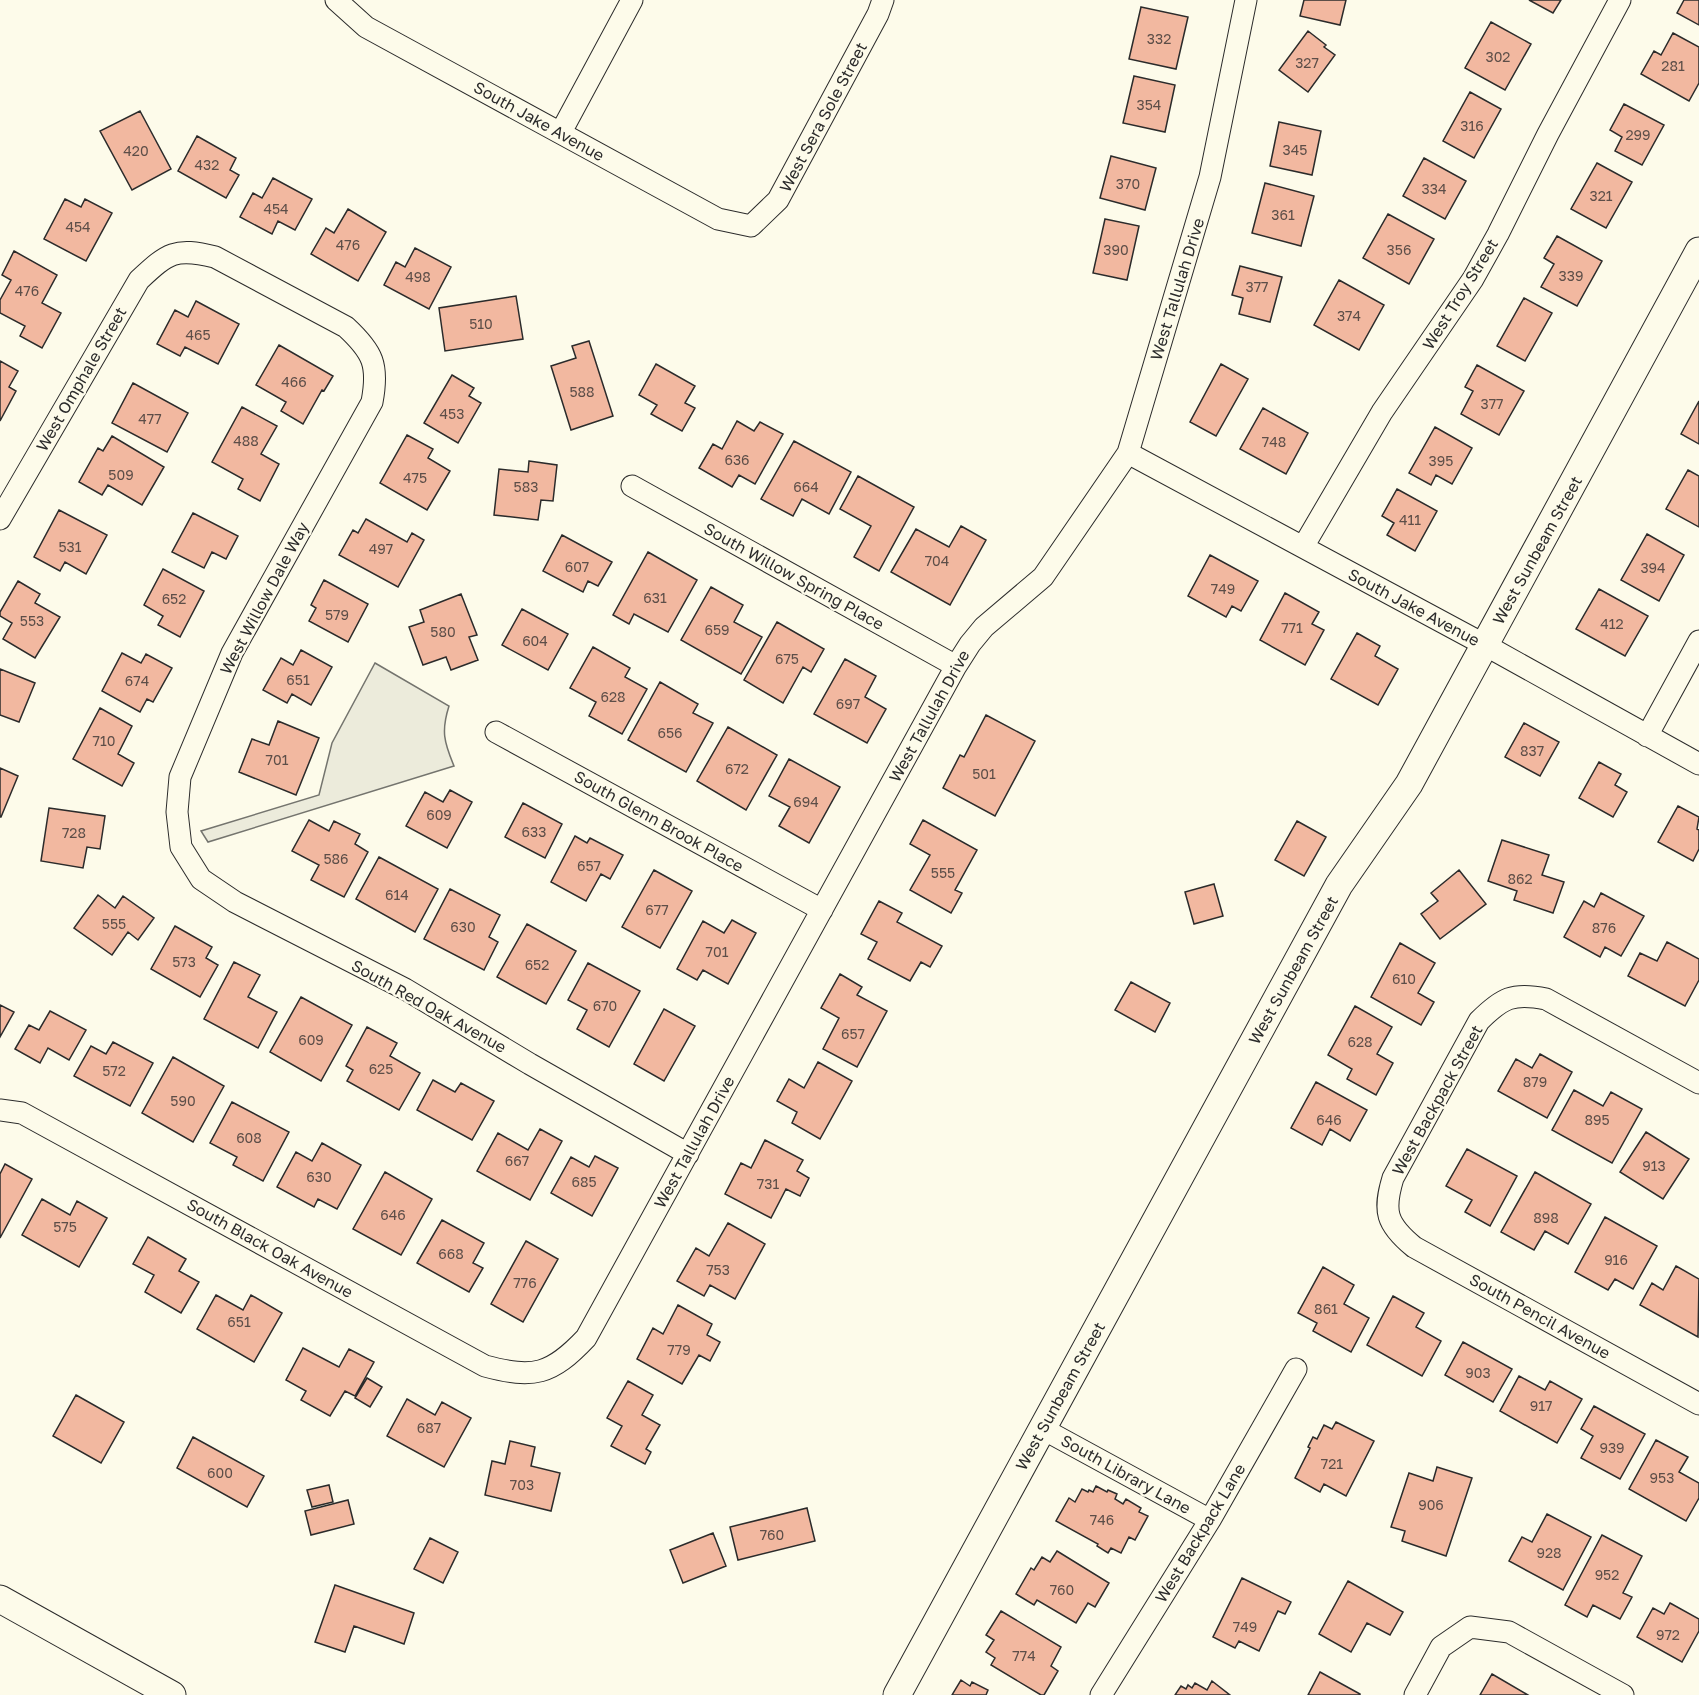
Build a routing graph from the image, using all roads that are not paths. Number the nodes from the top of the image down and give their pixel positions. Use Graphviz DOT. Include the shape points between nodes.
graph roads {
  1 [pos="336,0"];
  2 [pos="632,0"];
  3 [pos="883,0"];
  4 [pos="1246,0"];
  5 [pos="1620,0"];
  6 [pos="561,132"];
  7 [pos="751,226"];
  8 [pos="1699,251"];
  9 [pos="372,358"];
  10 [pos="1128,453"];
  11 [pos="632,486"];
  12 [pos="0,519"];
  13 [pos="1303,547"];
  14 [pos="1699,641"];
  15 [pos="1485,645"];
  16 [pos="956,666"];
  17 [pos="496,732"];
  18 [pos="1647,736"];
  19 [pos="1699,764"];
  20 [pos="181,848"];
  21 [pos="822,910"];
  22 [pos="1699,1083"];
  23 [pos="0,1110"];
  24 [pos="688,1154"];
  25 [pos="1388,1219"];
  26 [pos="1296,1369"];
  27 [pos="543,1371"];
  28 [pos="1699,1404"];
  29 [pos="1043,1428"];
  30 [pos="1210,1520"];
  31 [pos="0,1599"];
  32 [pos="172,1695"];
  33 [pos="897,1695"];
  34 [pos="1101,1695"];
  35 [pos="1415,1695"];
  36 [pos="1623,1695"];
  1 -- 6 [label="street, South Jake Avenue" via="366,27"];
  2 -- 6 [label="street"];
  3 -- 7 [label="street, West Sera Sole Street" via="778,200"];
  4 -- 10 [label="street, West Tallulah Drive" via="1210,177"];
  5 -- 13 [label="street, West Troy Street" via="1473,279 1382,412"];
  6 -- 7 [label="street, South Jake Avenue" via="718,219"];
  8 -- 15 [label="street, West Sunbeam Street"];
  9 -- 12 [label="street, West Omphale Street" via="346,327 215,257 177,252 158,262 139,280"];
  9 -- 20 [label="street, West Willow Dale Way" via="376,380 372,402 232,653 180,777 177,812"];
  10 -- 13 [label="street, South Jake Avenue"];
  10 -- 16 [label="street, West Tallulah Drive" via="1044,577 984,627"];
  11 -- 16 [label="street, South Willow Spring Place"];
  13 -- 15 [label="street, South Jake Avenue"];
  14 -- 18 [label="street"];
  15 -- 18 [label="street, South Jake Avenue"];
  15 -- 29 [label="street, West Sunbeam Street" via="1409,784 1339,885"];
  16 -- 21 [label="street, West Tallulah Drive"];
  17 -- 21 [label="street, South Glenn Brook Place"];
  18 -- 19 [label="street, South Jake Avenue"];
  20 -- 24 [label="street, South Red Oak Avenue" via="201,879 235,902 405,989"];
  21 -- 24 [label="street, West Tallulah Drive"];
  22 -- 25 [label="street, West Backpack Street" via="1546,999 1512,996 1495,1005 1479,1022 1393,1178 1387,1198"];
  23 -- 27 [label="street, South Black Oak Avenue" via="22,1113 485,1366 514,1373"];
  24 -- 27 [label="street, West Tallulah Drive" via="586,1338 568,1357"];
  25 -- 28 [label="street, South Pencil Avenue" via="1399,1235 1414,1246"];
  26 -- 30 [label="street, West Backpack Lane"];
  29 -- 30 [label="street, South Library Lane"];
  29 -- 33 [label="street, West Sunbeam Street"];
  30 -- 34 [label="street, West Backpack Lane"];
  31 -- 32 [label="street"];
  35 -- 36 [label="street" via="1441,1647 1470,1627 1509,1632"];
}
